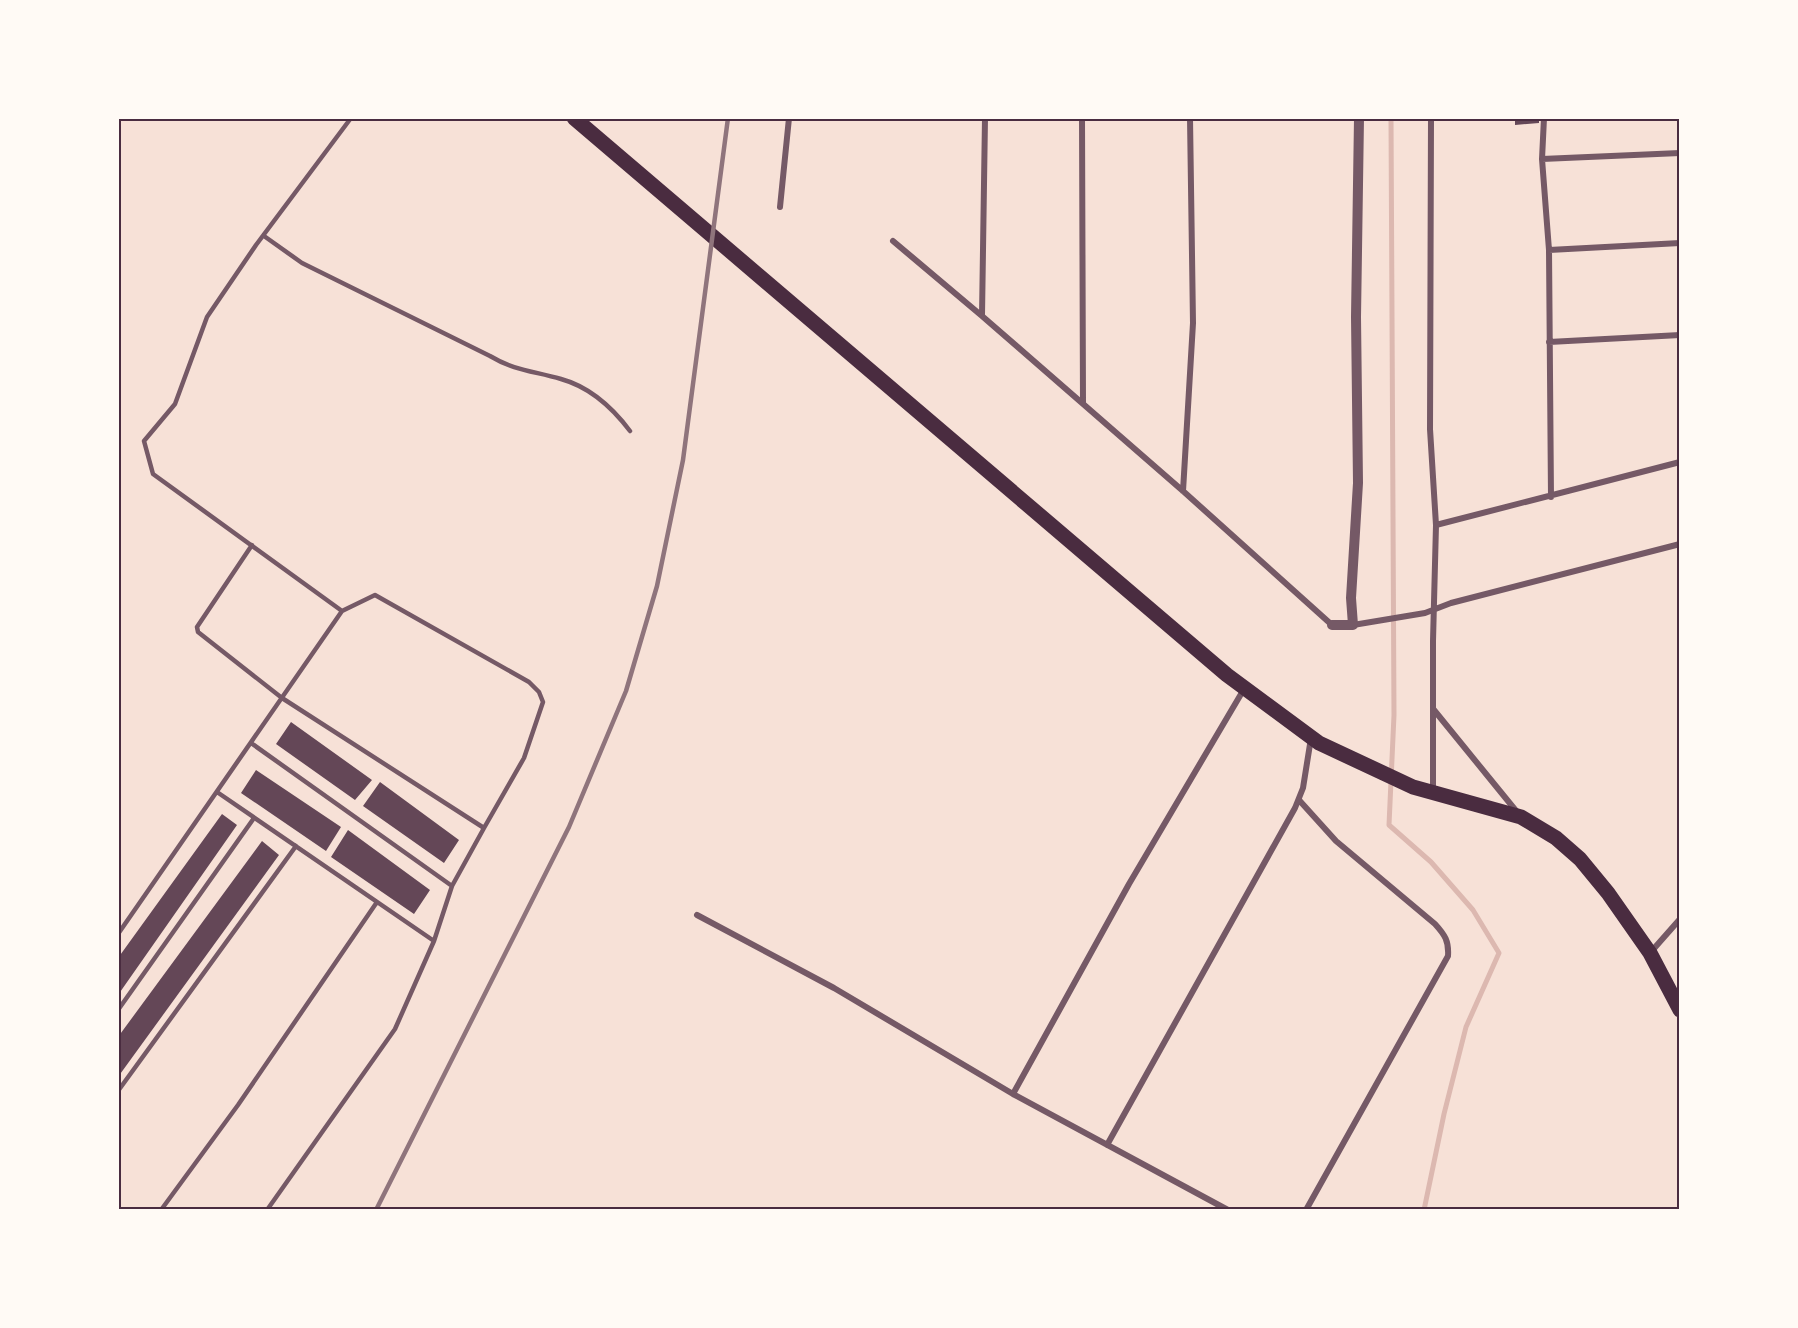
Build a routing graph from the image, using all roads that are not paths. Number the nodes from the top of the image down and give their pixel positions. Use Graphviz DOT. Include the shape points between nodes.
graph roads {
  1 [pos="351,118"];
  2 [pos="574,118"];
  3 [pos="789,118"];
  4 [pos="985,118"];
  5 [pos="1082,118"];
  6 [pos="1190,118"];
  7 [pos="1359,118"];
  8 [pos="1431,118"];
  9 [pos="1544,118"];
  10 [pos="1680,153"];
  11 [pos="1542,159"];
  12 [pos="780,207"];
  13 [pos="264,236"];
  14 [pos="893,241"];
  15 [pos="1680,243"];
  16 [pos="1549,250"];
  17 [pos="982,316"];
  18 [pos="1680,335"];
  19 [pos="1550,342"];
  20 [pos="1083,404"];
  21 [pos="630,431"];
  22 [pos="1680,462"];
  23 [pos="1183,491"];
  24 [pos="1551,497"];
  25 [pos="1436,525"];
  26 [pos="1680,544"];
  27 [pos="252,545"];
  28 [pos="1433,610"];
  29 [pos="342,611"];
  30 [pos="1332,625"];
  31 [pos="1353,626"];
  32 [pos="1245,688"];
  33 [pos="282,698"];
  34 [pos="1434,710"];
  35 [pos="1315,740"];
  36 [pos="251,743"];
  37 [pos="1433,791"];
  38 [pos="217,792"];
  39 [pos="1299,800"];
  40 [pos="254,818"];
  41 [pos="1521,818"];
  42 [pos="484,828"];
  43 [pos="296,846"];
  44 [pos="452,886"];
  45 [pos="377,902"];
  46 [pos="697,915"];
  47 [pos="1680,919"];
  48 [pos="118,934"];
  49 [pos="434,941"];
  50 [pos="1650,953"];
  51 [pos="118,1010"];
  52 [pos="1680,1010"];
  53 [pos="118,1091"];
  54 [pos="1013,1094"];
  55 [pos="1107,1145"];
  56 [pos="161,1209"];
  57 [pos="267,1209"];
  58 [pos="1227,1209"];
  59 [pos="1306,1209"];
  1 -- 13 [label="lane"];
  2 -- 32 [label="main road"];
  3 -- 12 [label="street"];
  4 -- 17 [label="street"];
  5 -- 20 [label="street"];
  6 -- 23 [label="street" via="1192,323"];
  7 -- 31 [label="street" via="1358,483"];
  8 -- 25 [label="street" via="1430,429"];
  9 -- 11 [label="street"];
  10 -- 11 [label="street"];
  11 -- 16 [label="street"];
  13 -- 21 [label="lane" via="302,263 507,367 564,379 582,387 612,408"];
  13 -- 27 [label="lane" via="207,316 175,404 144,441 153,474"];
  14 -- 17 [label="street"];
  15 -- 16 [label="street"];
  16 -- 19 [label="street"];
  17 -- 20 [label="street"];
  18 -- 19 [label="street"];
  19 -- 24 [label="street"];
  20 -- 23 [label="street"];
  22 -- 24 [label="street"];
  23 -- 30 [label="street"];
  24 -- 25 [label="street"];
  25 -- 28 [label="street"];
  26 -- 28 [label="street"];
  27 -- 29 [label="lane"];
  27 -- 33 [label="lane" via="197,631"];
  28 -- 31 [label="street"];
  28 -- 34 [label="street"];
  29 -- 33 [label="lane"];
  29 -- 42 [label="lane" via="375,595 529,682 539,692 543,702 524,758"];
  30 -- 31 [label="street"];
  32 -- 35 [label="main road"];
  32 -- 54 [label="street" via="1129,884"];
  33 -- 36 [label="lane"];
  33 -- 42 [label="lane"];
  34 -- 37 [label="street"];
  34 -- 41 [label="street"];
  35 -- 37 [label="main road" via="1413,787"];
  35 -- 39 [label="street"];
  36 -- 38 [label="lane"];
  36 -- 44 [label="lane"];
  37 -- 41 [label="main road"];
  38 -- 40 [label="lane"];
  38 -- 48 [label="lane"];
  39 -- 55 [label="street"];
  39 -- 59 [label="street" via="1336,841 1435,924 1449,944 1448,956"];
  40 -- 43 [label="lane"];
  40 -- 51 [label="lane"];
  41 -- 50 [label="main road" via="1556,838 1580,859"];
  42 -- 44 [label="lane"];
  43 -- 45 [label="lane"];
  43 -- 53 [label="lane"];
  44 -- 49 [label="lane"];
  45 -- 49 [label="lane"];
  45 -- 56 [label="lane" via="238,1105"];
  46 -- 54 [label="street" via="834,988"];
  47 -- 50 [label="street"];
  49 -- 57 [label="lane" via="395,1029"];
  50 -- 52 [label="main road"];
  54 -- 55 [label="street"];
  55 -- 58 [label="street"];
}
